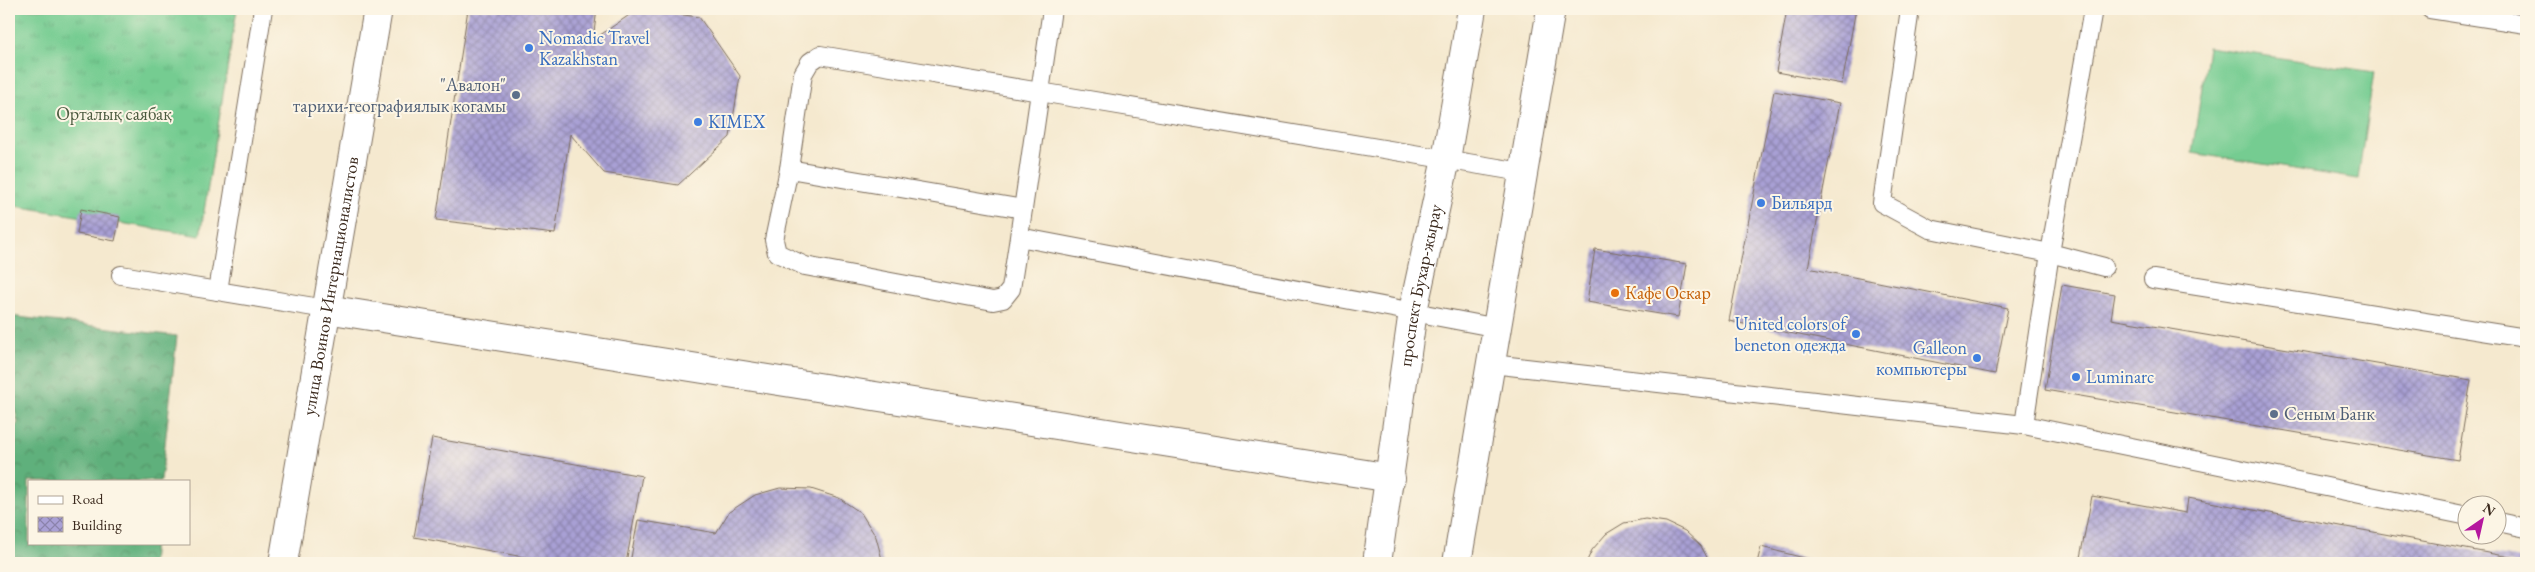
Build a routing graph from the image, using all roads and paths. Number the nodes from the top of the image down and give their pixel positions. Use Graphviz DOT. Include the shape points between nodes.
graph roads {
  1 [pos="262,9"];
  2 [pos="378,9"];
  3 [pos="1052,9"];
  4 [pos="1472,9"];
  5 [pos="1551,9"];
  6 [pos="1910,9"];
  7 [pos="2093,9"];
  8 [pos="2430,9"];
  9 [pos="2526,24"];
  10 [pos="1040,92"];
  11 [pos="1446,159"];
  12 [pos="789,169"];
  13 [pos="1522,172"];
  14 [pos="1023,209"];
  15 [pos="1019,237"];
  16 [pos="2050,252"];
  17 [pos="2104,267"];
  18 [pos="121,274"];
  19 [pos="2153,279"];
  20 [pos="218,291"];
  21 [pos="326,309"];
  22 [pos="1413,311"];
  23 [pos="1498,328"];
  24 [pos="2526,338"];
  25 [pos="1492,364"];
  26 [pos="2024,425"];
  27 [pos="1391,478"];
  28 [pos="2458,514"];
  29 [pos="2508,524"];
  30 [pos="2526,527"];
  31 [pos="283,563"];
  32 [pos="1377,563"];
  33 [pos="1458,563"];
  1 -- 20 [label="lane"];
  2 -- 21 [label="main road, улица Воинов Интернационалистов"];
  3 -- 10 [label="lane"];
  4 -- 11 [label="main road, проспект Бухар-жырау"];
  5 -- 13 [label="main road"];
  6 -- 16 [label="lane" via="1882,203 1930,229"];
  7 -- 16 [label="lane"];
  8 -- 9 [label="lane"];
  10 -- 11 [label="lane"];
  10 -- 12 [label="lane" via="820,56 810,62 803,74"];
  10 -- 14 [label="lane"];
  11 -- 13 [label="lane"];
  11 -- 22 [label="main road, проспект Бухар-жырау"];
  12 -- 14 [label="lane"];
  12 -- 15 [label="lane" via="774,240 777,253 804,266 993,302 1003,300 1011,288"];
  13 -- 23 [label="main road"];
  14 -- 15 [label="lane"];
  15 -- 22 [label="lane"];
  16 -- 17 [label="lane"];
  16 -- 26 [label="lane"];
  18 -- 20 [label="lane"];
  19 -- 24 [label="lane"];
  20 -- 21 [label="lane"];
  21 -- 27 [label="main road"];
  21 -- 31 [label="main road, улица Воинов Интернационалистов"];
  22 -- 23 [label="lane"];
  22 -- 27 [label="main road, проспект Бухар-жырау"];
  23 -- 25 [label="main road"];
  25 -- 26 [label="lane"];
  25 -- 33 [label="main road"];
  26 -- 28 [label="lane"];
  27 -- 32 [label="main road, проспект Бухар-жырау"];
  29 -- 30 [label="lane"];
}
